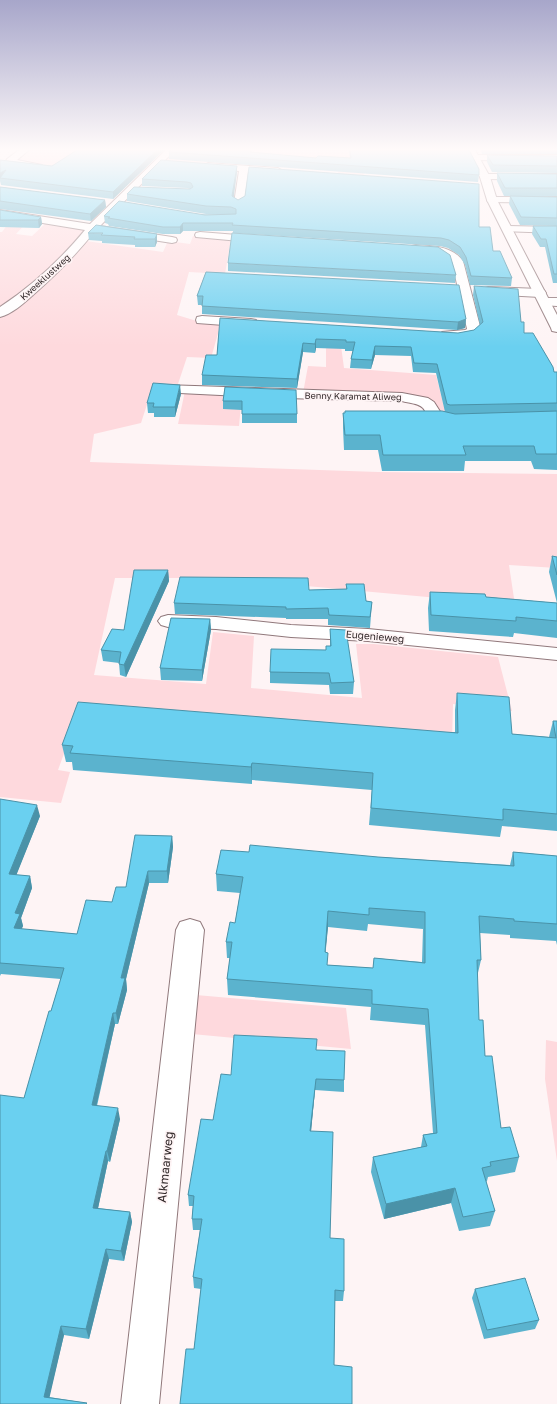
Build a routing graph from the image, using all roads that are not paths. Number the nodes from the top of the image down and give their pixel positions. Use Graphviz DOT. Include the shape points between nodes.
graph roads {
  1 [pos="17,216"];
  2 [pos="105,216"];
  3 [pos="501,216"];
  4 [pos="93,227"];
  5 [pos="508,229"];
  6 [pos="557,230"];
  7 [pos="200,235"];
  8 [pos="172,240"];
  9 [pos="268,240"];
  10 [pos="402,247"];
  11 [pos="449,289"];
  12 [pos="465,290"];
  13 [pos="547,299"];
  14 [pos="0,313"];
  15 [pos="202,320"];
  16 [pos="262,324"];
  17 [pos="557,328"];
  18 [pos="434,335"];
  19 [pos="164,389"];
  20 [pos="469,422"];
  21 [pos="168,621"];
  22 [pos="557,654"];
  23 [pos="190,930"];
  24 [pos="140,1404"];
  1 -- 4 [label="street"];
  2 -- 4 [label="street, Kweeklustweg"];
  3 -- 5 [label="street"];
  4 -- 8 [label="street"];
  4 -- 14 [label="street, Kweeklustweg" via="53,271"];
  5 -- 6 [label="street"];
  5 -- 13 [label="street"];
  7 -- 9 [label="street"];
  10 -- 12 [label="street" via="440,250 452,254 457,261"];
  11 -- 12 [label="street"];
  12 -- 13 [label="street"];
  12 -- 18 [label="street" via="474,330 457,336"];
  13 -- 17 [label="street"];
  15 -- 16 [label="street"];
  19 -- 20 [label="street, Benny Karamat Aliweg" via="402,397 423,401 429,405 435,416 442,420"];
  21 -- 22 [label="street, Eugenieweg" via="291,631 368,634"];
  23 -- 24 [label="street, Alkmaarweg"];
}
